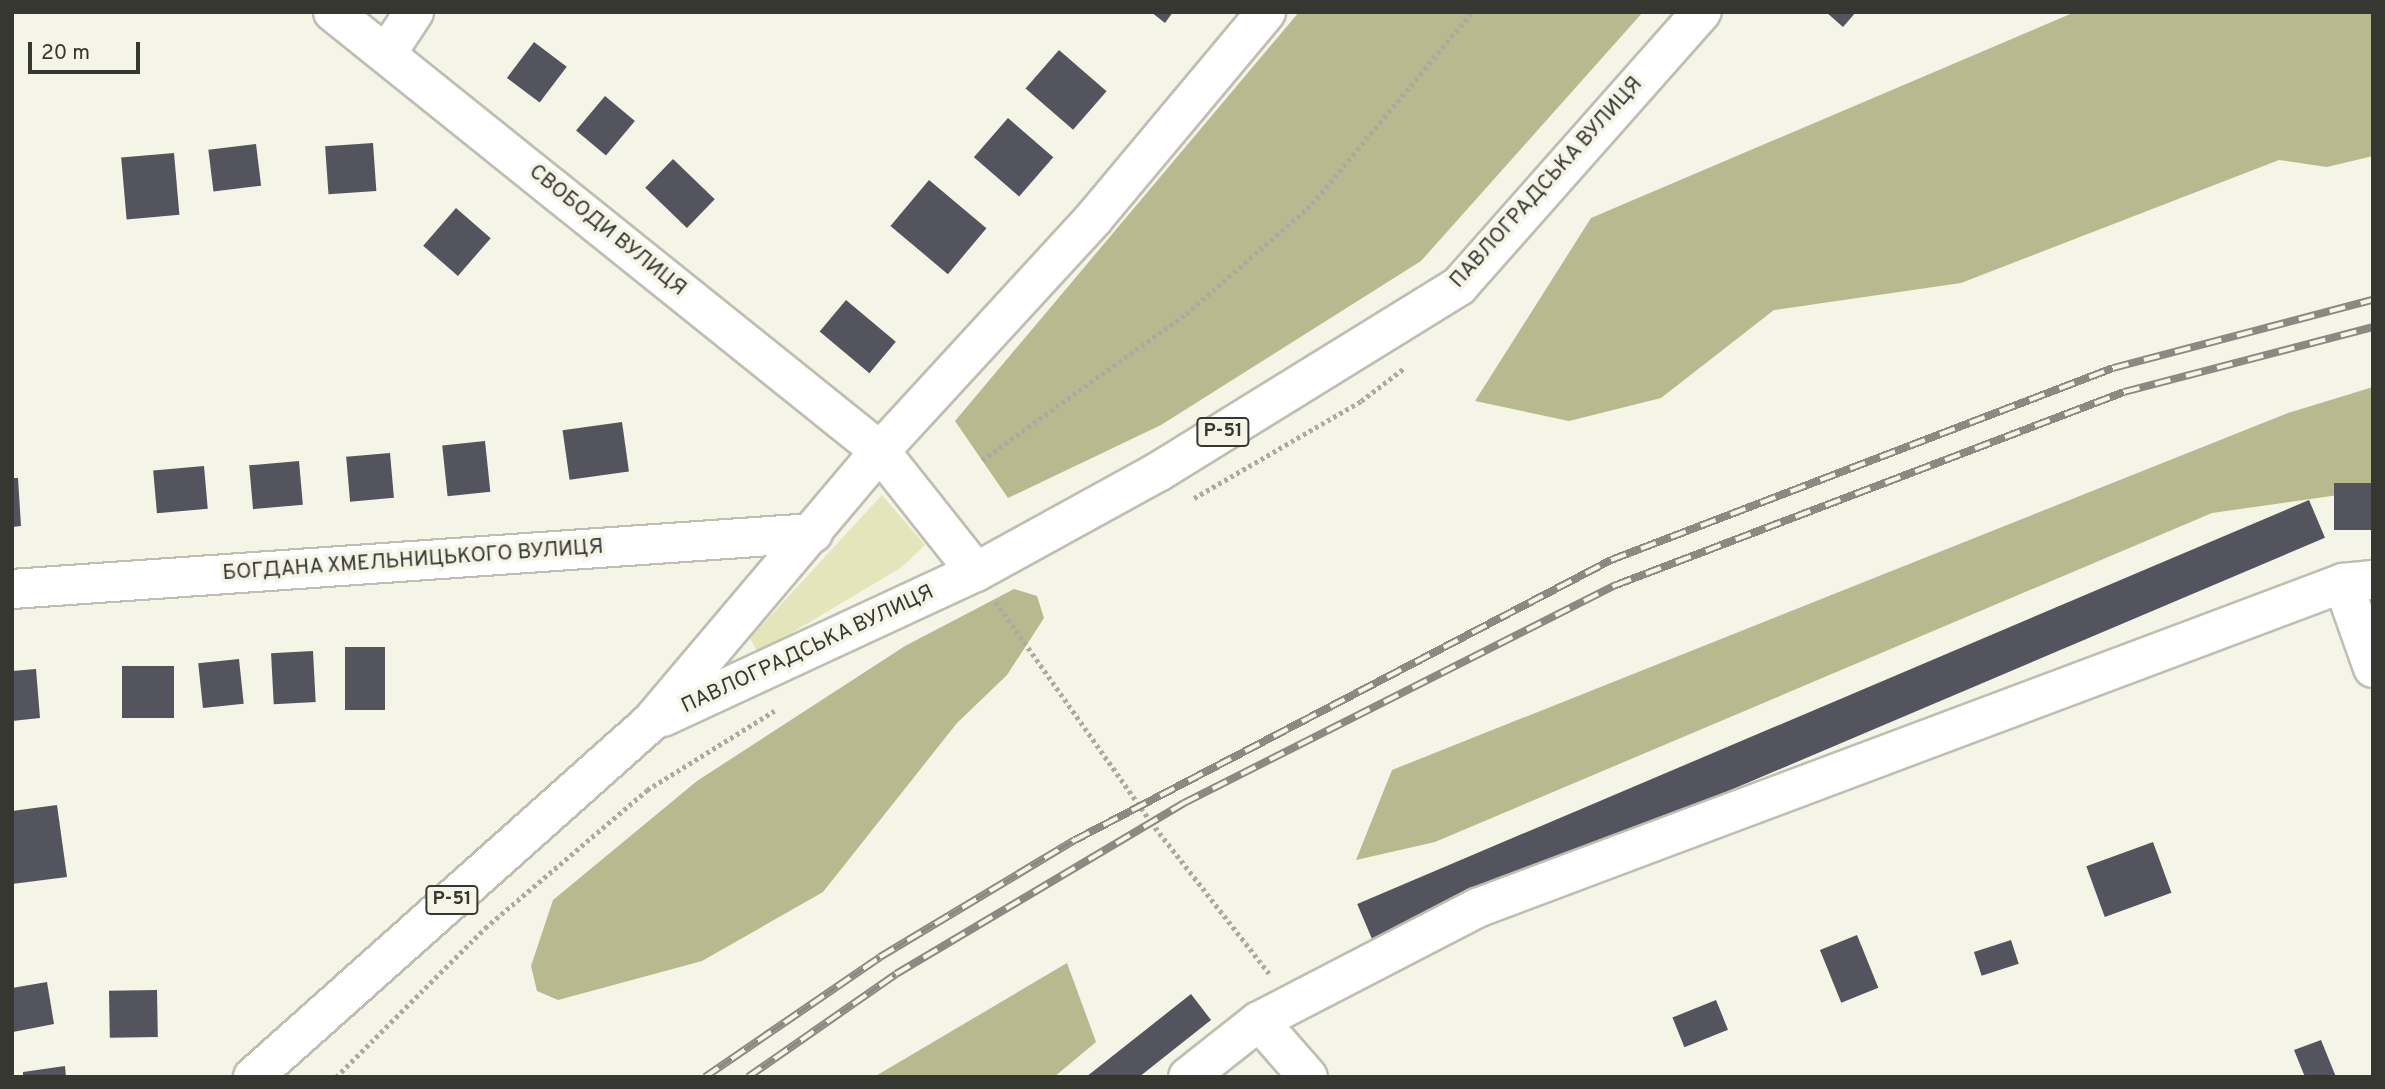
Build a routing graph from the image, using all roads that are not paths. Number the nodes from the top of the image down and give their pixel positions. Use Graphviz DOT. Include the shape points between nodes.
graph roads {
  1 [pos="333,12"];
  2 [pos="414,12"];
  3 [pos="1266,12"];
  4 [pos="1701,12"];
  5 [pos="387,53"];
  6 [pos="880,451"];
  7 [pos="813,533"];
  8 [pos="975,572"];
  9 [pos="2358,581"];
  10 [pos="12,589"];
  11 [pos="2373,668"];
  12 [pos="651,722"];
  13 [pos="1259,1021"];
  14 [pos="253,1077"];
  15 [pos="1188,1077"];
  16 [pos="1308,1077"];
  1 -- 5 [label="main road, СВОБОДИ ВУЛИЦЯ"];
  2 -- 5 [label="main road"];
  3 -- 6 [label="main road, ПАВЛОГРАДСЬКА ВУЛИЦЯ / Р-51" via="1094,218"];
  4 -- 8 [label="main road, ПАВЛОГРАДСЬКА ВУЛИЦЯ / Р-51" via="1459,286 1158,472"];
  5 -- 6 [label="main road, СВОБОДИ ВУЛИЦЯ"];
  6 -- 7 [label="main road, ПАВЛОГРАДСЬКА ВУЛИЦЯ / Р-51"];
  6 -- 8 [label="main road, СВОБОДИ ВУЛИЦЯ"];
  7 -- 10 [label="main road, БОГДАНА ХМЕЛЬНИЦЬКОГО ВУЛИЦЯ"];
  7 -- 12 [label="main road, ПАВЛОГРАДСЬКА ВУЛИЦЯ / Р-51"];
  8 -- 12 [label="main road, ПАВЛОГРАДСЬКА ВУЛИЦЯ / Р-51"];
  9 -- 11 [label="main road"];
  9 -- 13 [label="main road" via="1477,908"];
  12 -- 14 [label="main road, Р-51"];
  13 -- 15 [label="main road"];
  13 -- 16 [label="main road"];
}
